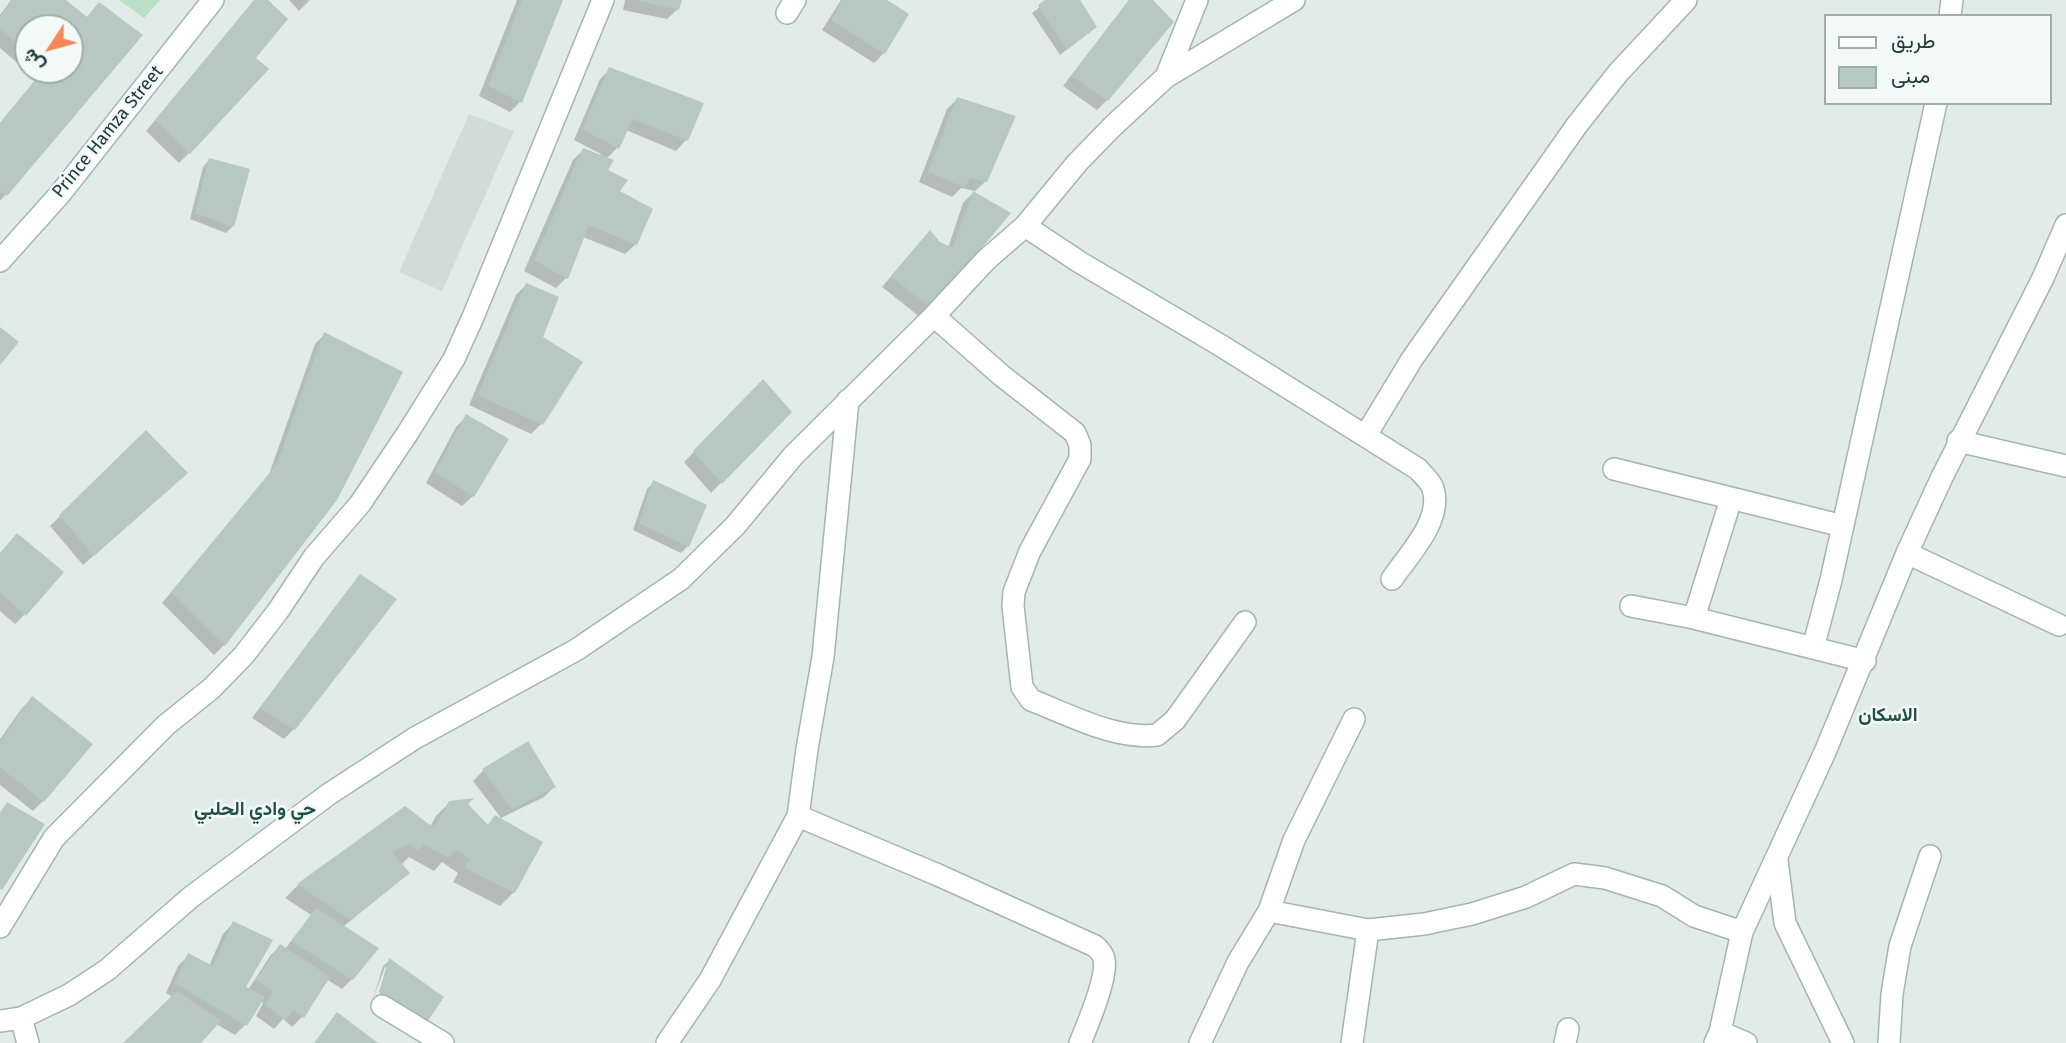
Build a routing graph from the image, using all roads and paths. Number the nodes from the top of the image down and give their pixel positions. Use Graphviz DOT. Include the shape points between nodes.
graph roads {
  1 [pos="213,0"];
  2 [pos="603,0"];
  3 [pos="1197,0"];
  4 [pos="1294,0"];
  5 [pos="1686,0"];
  6 [pos="1166,77"];
  7 [pos="1936,105"];
  8 [pos="2066,225"];
  9 [pos="1025,226"];
  10 [pos="0,261"];
  11 [pos="934,316"];
  12 [pos="848,400"];
  13 [pos="1366,435"];
  14 [pos="1958,442"];
  15 [pos="2066,466"];
  16 [pos="1614,469"];
  17 [pos="1731,499"];
  18 [pos="1843,526"];
  19 [pos="1907,553"];
  20 [pos="1392,579"];
  21 [pos="1631,606"];
  22 [pos="1694,618"];
  23 [pos="1245,622"];
  24 [pos="2060,625"];
  25 [pos="1813,648"];
  26 [pos="1865,661"];
  27 [pos="1354,719"];
  28 [pos="798,816"];
  29 [pos="1930,856"];
  30 [pos="1777,859"];
  31 [pos="1269,911"];
  32 [pos="0,927"];
  33 [pos="1368,930"];
  34 [pos="1742,932"];
  35 [pos="382,1006"];
  36 [pos="10,1020"];
  37 [pos="1717,1038"];
  38 [pos="28,1043"];
  39 [pos="443,1043"];
  40 [pos="667,1043"];
  41 [pos="1080,1043"];
  42 [pos="1200,1043"];
  43 [pos="1352,1043"];
  44 [pos="1746,1043"];
  45 [pos="1843,1043"];
  46 [pos="1889,1043"];
  1 -- 10 [label="street, Prince Hamza Street" via="60,194"];
  2 -- 32 [label="street" via="473,317 454,359 407,434 360,504 314,557 244,655 166,725 54,838"];
  3 -- 6 [label="street"];
  4 -- 6 [label="street"];
  5 -- 13 [label="street" via="1577,125 1419,350"];
  6 -- 9 [label="street" via="1077,163"];
  7 -- 18 [label="street"];
  8 -- 14 [label="street"];
  9 -- 11 [label="street"];
  9 -- 13 [label="street"];
  11 -- 12 [label="street"];
  11 -- 23 [label="street" via="1075,433 1080,445 1080,459 1030,551 1014,592 1022,687 1031,700 1129,735 1157,735 1175,720"];
  12 -- 28 [label="street" via="823,657"];
  12 -- 36 [label="street" via="681,579 576,650 415,738 329,794 191,897 107,970 69,995"];
  13 -- 20 [label="street" via="1418,469 1432,485 1436,505 1433,519"];
  14 -- 15 [label="street"];
  14 -- 19 [label="street"];
  16 -- 17 [label="street"];
  17 -- 18 [label="street"];
  17 -- 22 [label="street"];
  18 -- 25 [label="street"];
  19 -- 24 [label="street"];
  19 -- 26 [label="street"];
  21 -- 22 [label="street"];
  22 -- 25 [label="street"];
  25 -- 26 [label="street"];
  26 -- 30 [label="street"];
  27 -- 31 [label="street" via="1294,840"];
  28 -- 40 [label="street" via="710,980"];
  28 -- 41 [label="street" via="1095,946 1105,963"];
  29 -- 46 [label="street" via="1900,946"];
  30 -- 34 [label="street"];
  30 -- 45 [label="street" via="1785,923"];
  31 -- 33 [label="street"];
  31 -- 42 [label="street" via="1238,962"];
  33 -- 34 [label="street" via="1472,914 1526,897 1574,874 1605,878 1662,897 1694,916"];
  33 -- 43 [label="street"];
  34 -- 37 [label="street"];
  35 -- 39 [label="street"];
  36 -- 38 [label="street"];
  37 -- 44 [label="street"];
}
